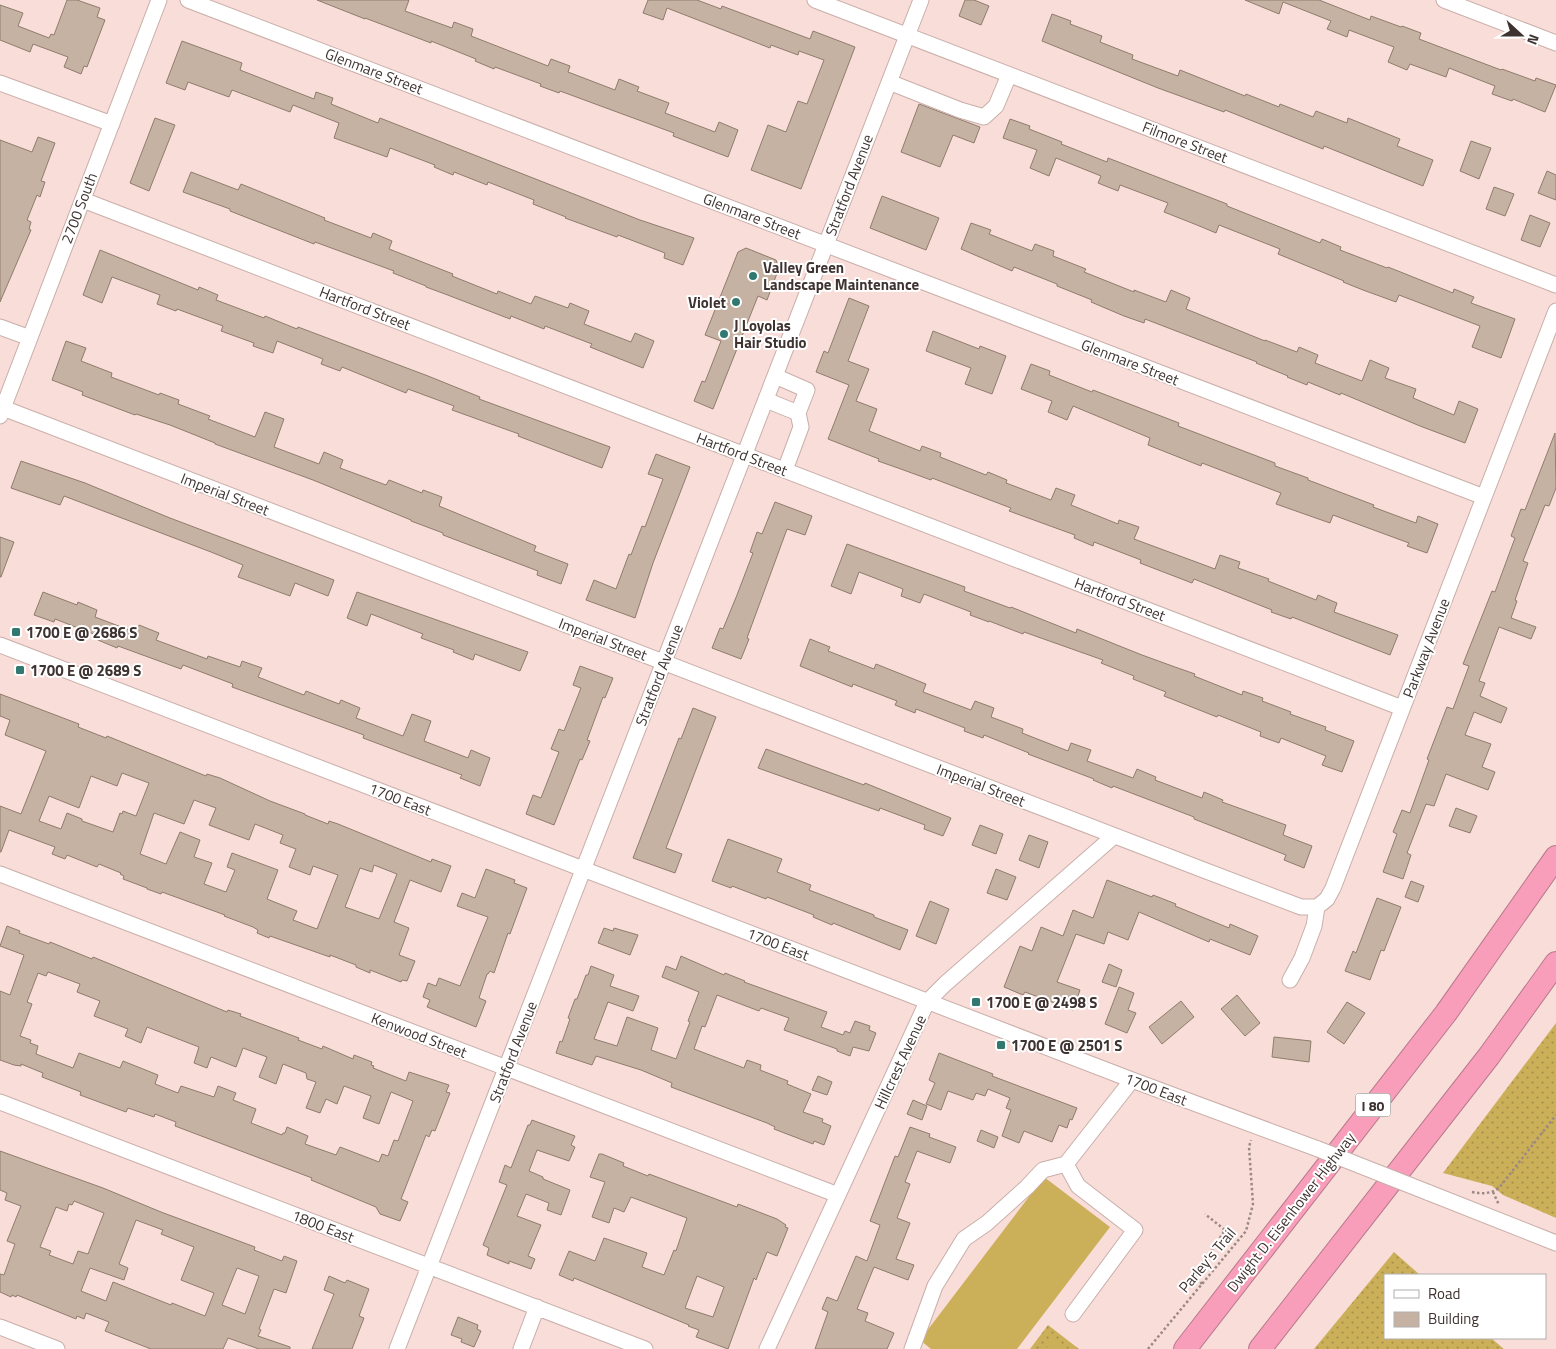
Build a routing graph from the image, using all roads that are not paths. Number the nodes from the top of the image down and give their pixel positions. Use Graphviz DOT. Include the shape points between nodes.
graph roads {
  1 [pos="159,0"];
  2 [pos="188,0"];
  3 [pos="815,0"];
  4 [pos="921,0"];
  5 [pos="1444,0"];
  6 [pos="831,3"];
  7 [pos="907,36"];
  8 [pos="1556,43"];
  9 [pos="1009,74"];
  10 [pos="889,82"];
  11 [pos="0,83"];
  12 [pos="112,124"];
  13 [pos="83,200"];
  14 [pos="826,245"];
  15 [pos="1556,285"];
  16 [pos="1556,311"];
  17 [pos="0,327"];
  18 [pos="30,338"];
  19 [pos="775,376"];
  20 [pos="766,400"];
  21 [pos="2,412"];
  22 [pos="798,413"];
  23 [pos="745,454"];
  24 [pos="785,470"];
  25 [pos="1484,497"];
  26 [pos="0,645"];
  27 [pos="664,663"];
  28 [pos="1402,708"];
  29 [pos="1114,836"];
  30 [pos="1556,858"];
  31 [pos="584,870"];
  32 [pos="0,874"];
  33 [pos="1317,907"];
  34 [pos="1556,963"];
  35 [pos="1290,980"];
  36 [pos="927,1002"];
  37 [pos="507,1068"];
  38 [pos="1132,1080"];
  39 [pos="0,1102"];
  40 [pos="1066,1164"];
  41 [pos="838,1195"];
  42 [pos="1556,1243"];
  43 [pos="429,1266"];
  44 [pos="537,1307"];
  45 [pos="1073,1314"];
  46 [pos="0,1327"];
  47 [pos="57,1349"];
  48 [pos="397,1349"];
  49 [pos="521,1349"];
  50 [pos="646,1349"];
  51 [pos="767,1349"];
  52 [pos="912,1349"];
  53 [pos="1185,1349"];
  54 [pos="1260,1349"];
  1 -- 12 [label="street, 2700 South"];
  2 -- 14 [label="street, Glenmare Street"];
  3 -- 6 [label="street, Filmore Street"];
  4 -- 7 [label="street, Stratford Avenue"];
  5 -- 8 [label="street"];
  6 -- 7 [label="street, Filmore Street"];
  7 -- 9 [label="street, Filmore Street"];
  7 -- 10 [label="street, Stratford Avenue"];
  9 -- 10 [label="street" via="996,106 984,118"];
  9 -- 15 [label="street, Filmore Street"];
  10 -- 14 [label="street, Stratford Avenue"];
  11 -- 12 [label="street"];
  12 -- 13 [label="street, 2700 South"];
  13 -- 18 [label="street, 2700 South"];
  13 -- 23 [label="street, Hartford Street"];
  14 -- 19 [label="street, Stratford Avenue"];
  14 -- 25 [label="street, Glenmare Street"];
  16 -- 25 [label="street, Parkway Avenue"];
  17 -- 18 [label="street"];
  18 -- 21 [label="street, 2700 South"];
  19 -- 20 [label="street, Stratford Avenue"];
  19 -- 22 [label="street" via="808,390"];
  20 -- 22 [label="street"];
  20 -- 23 [label="street, Stratford Avenue"];
  21 -- 27 [label="street, Imperial Street"];
  22 -- 24 [label="street" via="800,427"];
  23 -- 24 [label="street, Hartford Street"];
  23 -- 27 [label="street, Stratford Avenue"];
  24 -- 28 [label="street, Hartford Street"];
  25 -- 28 [label="street, Parkway Avenue"];
  26 -- 31 [label="street, 1700 East"];
  27 -- 29 [label="street, Imperial Street"];
  27 -- 31 [label="street, Stratford Avenue"];
  28 -- 33 [label="street, Parkway Avenue" via="1333,888"];
  29 -- 33 [label="street, Imperial Street" via="1301,907"];
  29 -- 36 [label="street, Hillcrest Avenue"];
  30 -- 53 [label="highway, Dwight D. Eisenhower Highway / I 80" via="1446,1012"];
  31 -- 36 [label="street, 1700 East"];
  31 -- 37 [label="street, Stratford Avenue"];
  32 -- 37 [label="street, Kenwood Street"];
  33 -- 35 [label="street, Parkway Avenue" via="1314,926"];
  34 -- 54 [label="highway" via="1489,1056"];
  36 -- 38 [label="street, 1700 East"];
  36 -- 41 [label="street, Hillcrest Avenue"];
  37 -- 41 [label="street, Kenwood Street"];
  37 -- 43 [label="street, Stratford Avenue"];
  38 -- 40 [label="street"];
  38 -- 42 [label="street, 1700 East, bridge"];
  39 -- 43 [label="street, 1800 East"];
  40 -- 45 [label="street" via="1078,1186 1135,1230"];
  40 -- 52 [label="street" via="1043,1170 987,1223 964,1239 935,1286"];
  41 -- 51 [label="street, Hillcrest Avenue"];
  43 -- 44 [label="street, 1800 East"];
  43 -- 48 [label="street, Stratford Avenue"];
  44 -- 49 [label="street"];
  44 -- 50 [label="street, 1800 East"];
  46 -- 47 [label="street"];
}
